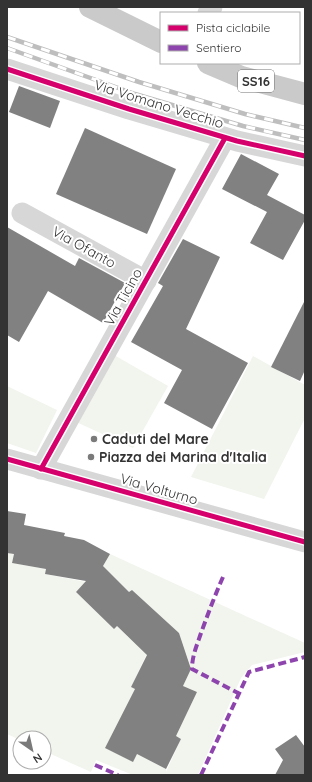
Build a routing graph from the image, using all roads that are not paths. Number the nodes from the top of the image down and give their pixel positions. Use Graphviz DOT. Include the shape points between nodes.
graph roads {
  1 [pos="90,7"];
  2 [pos="160,42"];
  3 [pos="210,64"];
  4 [pos="7,69"];
  5 [pos="305,94"];
  6 [pos="225,138"];
  7 [pos="305,156"];
  8 [pos="22,213"];
  9 [pos="146,281"];
  10 [pos="7,459"];
  11 [pos="41,469"];
  12 [pos="305,542"];
  1 -- 2 [label="main road"];
  3 -- 5 [label="main road, SS16" via="241,77"];
  4 -- 6 [label="street, Via Vomano Vecchio"];
  6 -- 7 [label="street, Via Vomano Vecchio"];
  6 -- 9 [label="street, Via Ticino"];
  8 -- 9 [label="street, Via Ofanto"];
  9 -- 11 [label="street, Via Ticino"];
  10 -- 11 [label="street, Via Volturno"];
  11 -- 12 [label="street, Via Volturno"];
}
